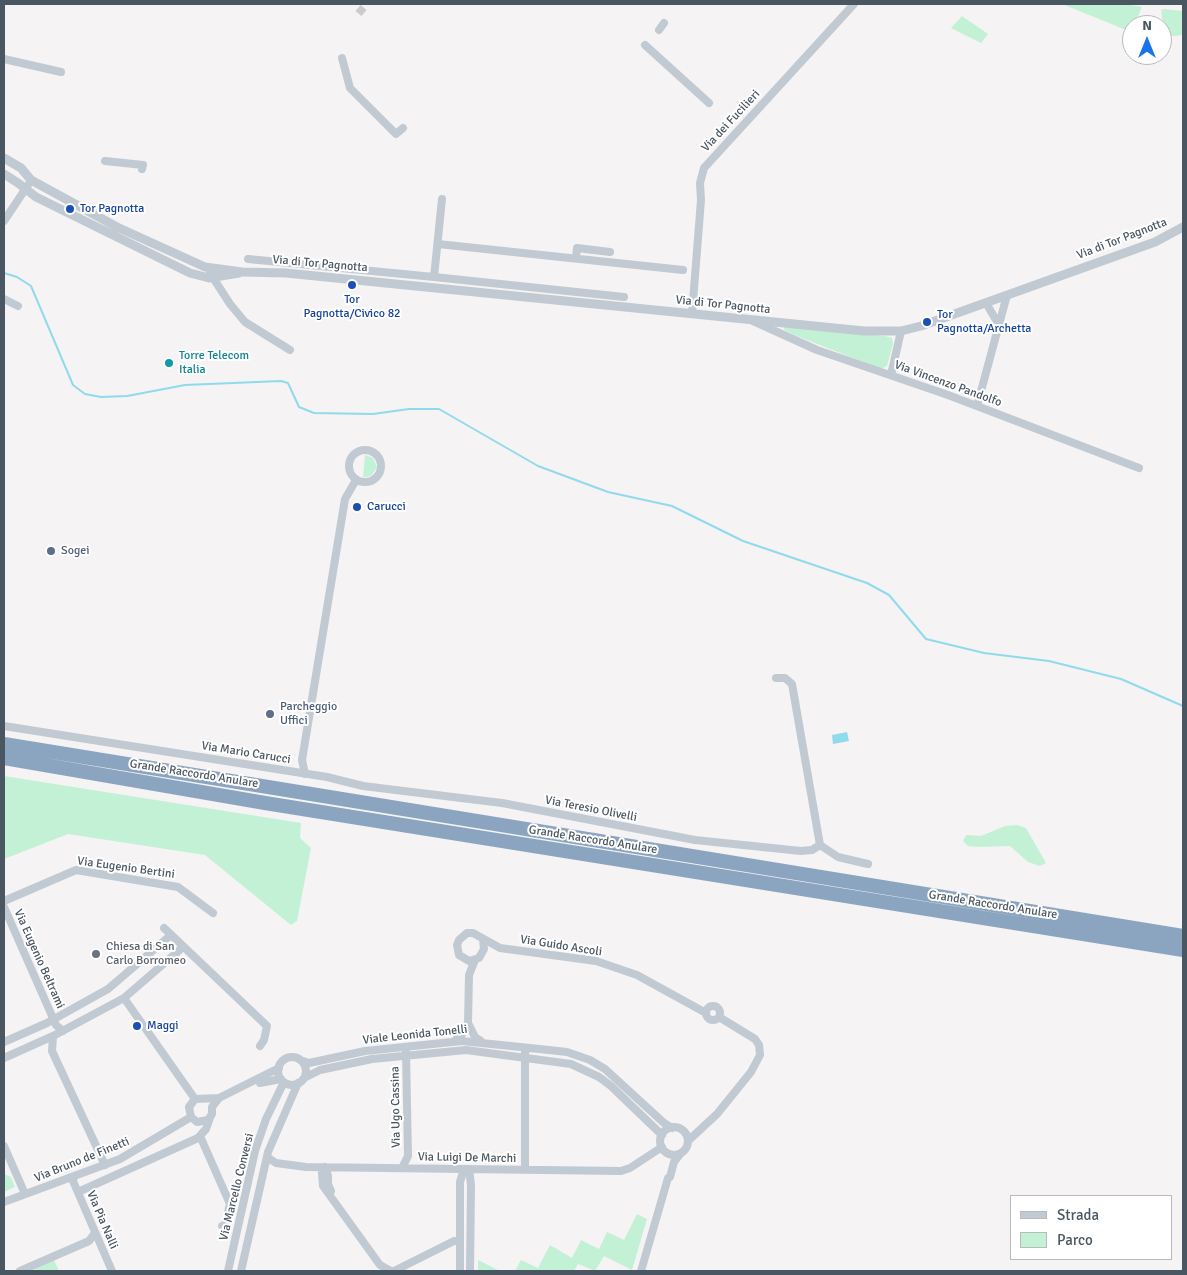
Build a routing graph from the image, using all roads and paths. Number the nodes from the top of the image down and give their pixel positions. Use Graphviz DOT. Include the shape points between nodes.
graph roads {
  1 [pos="854,4"];
  2 [pos="645,45"];
  3 [pos="342,58"];
  4 [pos="4,59"];
  5 [pos="62,72"];
  6 [pos="709,103"];
  7 [pos="403,128"];
  8 [pos="4,158"];
  9 [pos="105,161"];
  10 [pos="142,169"];
  11 [pos="4,174"];
  12 [pos="31,180"];
  13 [pos="26,189"];
  14 [pos="442,199"];
  15 [pos="4,221"];
  16 [pos="1183,227"];
  17 [pos="438,244"];
  18 [pos="610,252"];
  19 [pos="576,258"];
  20 [pos="248,259"];
  21 [pos="205,266"];
  22 [pos="683,270"];
  23 [pos="242,272"];
  24 [pos="434,277"];
  25 [pos="213,278"];
  26 [pos="1007,295"];
  27 [pos="624,297"];
  28 [pos="4,299"];
  29 [pos="986,303"];
  30 [pos="18,306"];
  31 [pos="692,314"];
  32 [pos="749,320"];
  33 [pos="999,325"];
  34 [pos="901,331"];
  35 [pos="290,350"];
  36 [pos="891,375"];
  37 [pos="977,406"];
  38 [pos="1139,468"];
  39 [pos="356,480"];
  40 [pos="776,678"];
  41 [pos="4,726"];
  42 [pos="4,744"];
  43 [pos="4,758"];
  44 [pos="305,774"];
  45 [pos="820,845"];
  46 [pos="868,864"];
  47 [pos="4,901"];
  48 [pos="4,907"];
  49 [pos="213,913"];
  50 [pos="164,928"];
  51 [pos="171,935"];
  52 [pos="1183,936"];
  53 [pos="483,940"];
  54 [pos="182,947"];
  55 [pos="500,948"];
  56 [pos="1183,950"];
  57 [pos="483,954"];
  58 [pos="464,959"];
  59 [pos="475,960"];
  60 [pos="469,975"];
  61 [pos="124,998"];
  62 [pos="54,1020"];
  63 [pos="468,1023"];
  64 [pos="39,1026"];
  65 [pos="63,1031"];
  66 [pos="53,1036"];
  67 [pos="45,1040"];
  68 [pos="454,1041"];
  69 [pos="481,1041"];
  70 [pos="4,1042"];
  71 [pos="260,1046"];
  72 [pos="410,1046"];
  73 [pos="530,1048"];
  74 [pos="406,1056"];
  75 [pos="525,1057"];
  76 [pos="4,1058"];
  77 [pos="303,1061"];
  78 [pos="279,1068"];
  79 [pos="282,1080"];
  80 [pos="301,1081"];
  81 [pos="250,1084"];
  82 [pos="219,1098"];
  83 [pos="195,1099"];
  84 [pos="206,1099"];
  85 [pos="212,1107"];
  86 [pos="191,1117"];
  87 [pos="210,1118"];
  88 [pos="709,1121"];
  89 [pos="672,1128"];
  90 [pos="681,1129"];
  91 [pos="662,1135"];
  92 [pos="200,1136"];
  93 [pos="689,1140"];
  94 [pos="4,1146"];
  95 [pos="664,1150"];
  96 [pos="680,1154"];
  97 [pos="267,1158"];
  98 [pos="105,1165"];
  99 [pos="325,1167"];
  100 [pos="402,1168"];
  101 [pos="4,1169"];
  102 [pos="467,1169"];
  103 [pos="525,1169"];
  104 [pos="14,1172"];
  105 [pos="74,1177"];
  106 [pos="668,1178"];
  107 [pos="78,1192"];
  108 [pos="25,1194"];
  109 [pos="4,1202"];
  110 [pos="222,1226"];
  111 [pos="460,1226"];
  112 [pos="470,1226"];
  113 [pos="95,1233"];
  114 [pos="460,1241"];
  115 [pos="20,1271"];
  116 [pos="112,1271"];
  117 [pos="228,1271"];
  118 [pos="241,1271"];
  119 [pos="392,1271"];
  120 [pos="460,1271"];
  121 [pos="470,1271"];
  122 [pos="642,1271"];
  1 -- 31 [label="street, Via dei Fucilieri" via="704,168 700,183"];
  2 -- 6 [label="street"];
  3 -- 7 [label="street" via="350,88 396,134"];
  4 -- 5 [label="street"];
  8 -- 12 [label="street, Via di Tor Pagnotta" via="21,168"];
  9 -- 10 [label="street" via="143,165"];
  11 -- 13 [label="street, Via di Tor Pagnotta"];
  12 -- 13 [label="street"];
  12 -- 21 [label="street, Via di Tor Pagnotta" via="117,226"];
  13 -- 15 [label="street"];
  13 -- 25 [label="street, Via di Tor Pagnotta" via="70,215 181,269"];
  14 -- 17 [label="street"];
  16 -- 26 [label="street, Via di Tor Pagnotta" via="1155,242"];
  17 -- 19 [label="street"];
  17 -- 24 [label="street"];
  18 -- 19 [label="street" via="577,248"];
  19 -- 22 [label="street"];
  20 -- 24 [label="street"];
  21 -- 23 [label="street, Via di Tor Pagnotta"];
  21 -- 25 [label="street"];
  23 -- 25 [label="street, Via di Tor Pagnotta"];
  23 -- 31 [label="street, Via di Tor Pagnotta" via="286,273"];
  24 -- 27 [label="street"];
  25 -- 35 [label="street" via="246,322"];
  26 -- 29 [label="street, Via di Tor Pagnotta"];
  26 -- 33 [label="street"];
  28 -- 30 [label="street"];
  29 -- 33 [label="street"];
  29 -- 34 [label="street, Via di Tor Pagnotta"];
  31 -- 32 [label="street, Via di Tor Pagnotta"];
  32 -- 34 [label="street, Via di Tor Pagnotta" via="864,331"];
  32 -- 36 [label="street, Via Vincenzo Pandolfo" via="817,350"];
  33 -- 37 [label="street"];
  34 -- 36 [label="street"];
  36 -- 37 [label="street, Via Vincenzo Pandolfo"];
  37 -- 38 [label="street, Via Vincenzo Pandolfo"];
  39 -- 39 [label="street" via="368,482 378,475 381,464 375,454 362,451 353,457 350,469"];
  39 -- 44 [label="street, Via Mario Carucci" via="345,500 302,760"];
  40 -- 45 [label="street" via="785,678 792,684"];
  41 -- 44 [label="street, Via Mario Carucci"];
  42 -- 52 [label="highway, Grande Raccordo Anulare"];
  43 -- 56 [label="highway, Grande Raccordo Anulare"];
  44 -- 45 [label="street, Via Teresio Olivelli" via="369,786 502,803 694,840 801,851"];
  45 -- 46 [label="street" via="838,857"];
  47 -- 49 [label="street, Via Eugenio Bertini" via="76,870 178,887"];
  48 -- 62 [label="street, Via Eugenio Beltrami"];
  50 -- 51 [label="street"];
  51 -- 54 [label="street"];
  51 -- 62 [label="street" via="113,986"];
  53 -- 55 [label="street, Via Guido Ascoli"];
  53 -- 57 [label="street"];
  53 -- 58 [label="street" via="473,933 462,936 457,950"];
  54 -- 61 [label="street"];
  54 -- 71 [label="street" via="267,1026"];
  55 -- 57 [label="street, Via Guido Ascoli"];
  55 -- 88 [label="street, Via Guido Ascoli" via="596,961 637,975 707,1011 710,1019 719,1017 755,1040 760,1055 751,1072"];
  57 -- 59 [label="street"];
  58 -- 59 [label="street"];
  58 -- 60 [label="street"];
  59 -- 60 [label="street"];
  60 -- 63 [label="street"];
  61 -- 65 [label="street"];
  61 -- 83 [label="street"];
  62 -- 64 [label="street"];
  62 -- 65 [label="street, Via Eugenio Beltrami"];
  63 -- 68 [label="street"];
  63 -- 69 [label="street" via="475,1037"];
  64 -- 67 [label="street" via="45,1033"];
  64 -- 70 [label="street"];
  65 -- 66 [label="street"];
  66 -- 67 [label="street"];
  66 -- 98 [label="street" via="52,1051"];
  67 -- 76 [label="street"];
  68 -- 69 [label="street, Viale Leonida Tonelli"];
  68 -- 72 [label="street, Viale Leonida Tonelli"];
  69 -- 73 [label="street, Viale Leonida Tonelli"];
  72 -- 74 [label="street, Via Ugo Cassina"];
  72 -- 77 [label="street, Viale Leonida Tonelli" via="365,1051 309,1063"];
  73 -- 75 [label="street" via="525,1050"];
  73 -- 89 [label="street, Viale Leonida Tonelli" via="567,1052 605,1068"];
  74 -- 75 [label="street, Viale Leonida Tonelli" via="466,1050"];
  74 -- 80 [label="street, Viale Leonida Tonelli" via="372,1059 320,1070"];
  74 -- 100 [label="street, Via Ugo Cassina" via="408,1156"];
  75 -- 91 [label="street, Viale Leonida Tonelli" via="571,1064 599,1077"];
  75 -- 103 [label="street"];
  77 -- 78 [label="street" via="290,1057 283,1060"];
  77 -- 80 [label="street" via="306,1070"];
  78 -- 79 [label="street"];
  78 -- 81 [label="street"];
  79 -- 80 [label="street" via="290,1084"];
  79 -- 81 [label="street"];
  79 -- 117 [label="street, Via Marcello Conversi" via="255,1151"];
  80 -- 97 [label="street, Via Marcello Conversi" via="279,1124"];
  81 -- 82 [label="street"];
  82 -- 84 [label="street"];
  82 -- 85 [label="street"];
  83 -- 84 [label="street"];
  83 -- 86 [label="street" via="189,1107"];
  84 -- 85 [label="street"];
  85 -- 87 [label="street"];
  86 -- 87 [label="street" via="200,1122"];
  86 -- 98 [label="street, Via Bruno de Finetti"];
  87 -- 92 [label="street"];
  88 -- 90 [label="street" via="694,1129"];
  88 -- 93 [label="street"];
  89 -- 90 [label="street"];
  89 -- 91 [label="street"];
  90 -- 93 [label="street"];
  91 -- 95 [label="street"];
  92 -- 107 [label="street, Via Bruno de Finetti"];
  92 -- 110 [label="street" via="230,1204"];
  93 -- 96 [label="street"];
  94 -- 104 [label="street"];
  95 -- 96 [label="street"];
  95 -- 103 [label="street, Via Luigi De Marchi" via="621,1170"];
  95 -- 106 [label="street"];
  96 -- 106 [label="street"];
  97 -- 99 [label="street, Via Luigi De Marchi" via="292,1166"];
  97 -- 118 [label="street, Via Marcello Conversi"];
  98 -- 105 [label="street, Via Bruno de Finetti"];
  99 -- 100 [label="street, Via Luigi De Marchi"];
  99 -- 119 [label="street" via="323,1186 383,1267"];
  100 -- 102 [label="street, Via Luigi De Marchi"];
  101 -- 104 [label="street"];
  102 -- 103 [label="street, Via Luigi De Marchi"];
  102 -- 111 [label="street" via="460,1182"];
  102 -- 112 [label="street" via="471,1185"];
  104 -- 108 [label="street"];
  105 -- 107 [label="street, Via Pia Nalli"];
  105 -- 108 [label="street, Via Bruno de Finetti"];
  106 -- 122 [label="street"];
  107 -- 113 [label="street, Via Pia Nalli"];
  108 -- 109 [label="street, Via Bruno de Finetti"];
  111 -- 112 [label="street"];
  111 -- 114 [label="street"];
  112 -- 121 [label="street"];
  113 -- 115 [label="street" via="89,1241"];
  113 -- 116 [label="street, Via Pia Nalli"];
  114 -- 119 [label="street"];
  114 -- 120 [label="street"];
}
